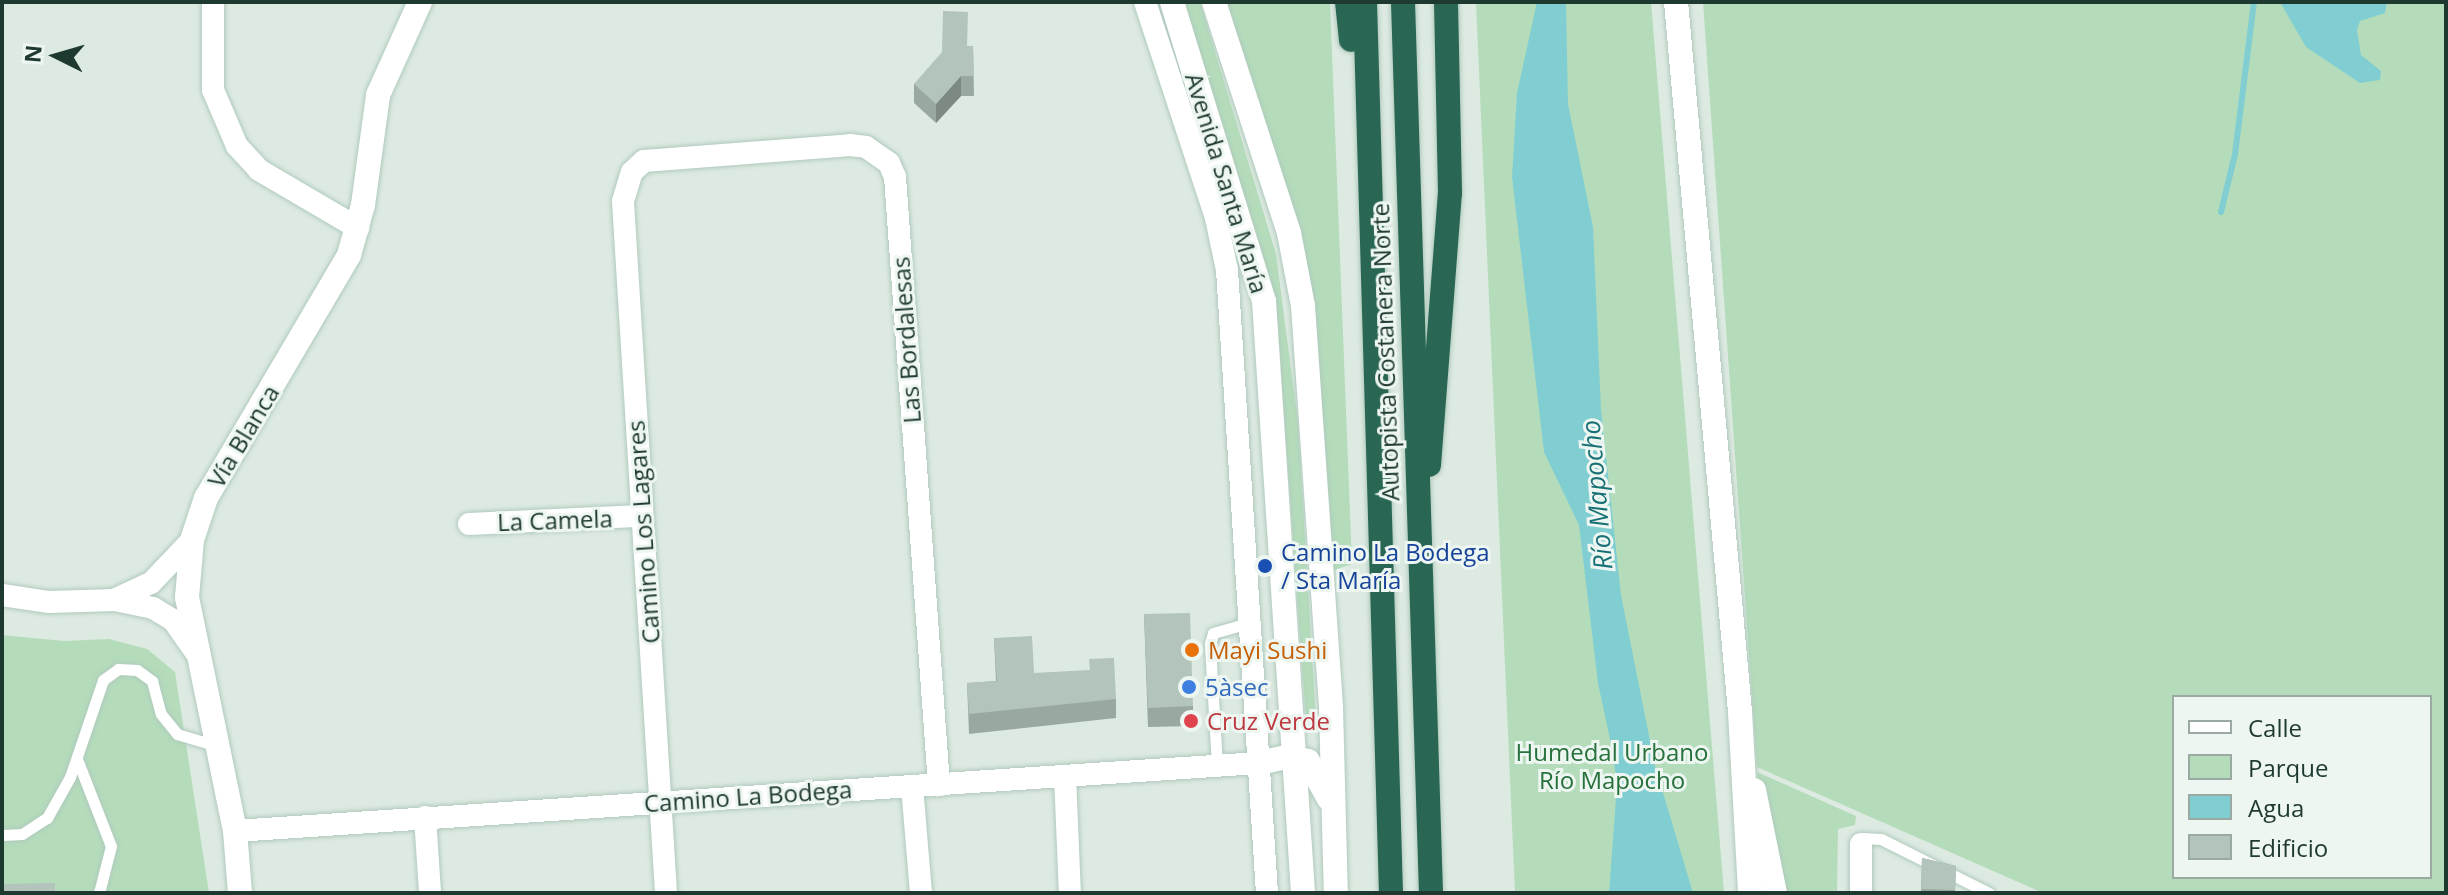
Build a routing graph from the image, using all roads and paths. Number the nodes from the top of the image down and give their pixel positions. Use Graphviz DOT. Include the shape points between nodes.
graph roads {
  1 [pos="213,2"];
  2 [pos="420,2"];
  3 [pos="1145,2"];
  4 [pos="1172,2"];
  5 [pos="1214,2"];
  6 [pos="1347,2"];
  7 [pos="1365,2"];
  8 [pos="1403,2"];
  9 [pos="1446,2"];
  10 [pos="1676,2"];
  11 [pos="632,172"];
  12 [pos="1372,221"];
  13 [pos="358,228"];
  14 [pos="641,516"];
  15 [pos="469,524"];
  16 [pos="1419,531"];
  17 [pos="192,540"];
  18 [pos="2,595"];
  19 [pos="115,600"];
  20 [pos="1252,622"];
  21 [pos="198,656"];
  22 [pos="1740,712"];
  23 [pos="218,746"];
  24 [pos="1297,757"];
  25 [pos="77,759"];
  26 [pos="1260,763"];
  27 [pos="1217,766"];
  28 [pos="1065,776"];
  29 [pos="939,785"];
  30 [pos="912,786"];
  31 [pos="660,801"];
  32 [pos="1299,810"];
  33 [pos="1334,816"];
  34 [pos="425,817"];
  35 [pos="235,831"];
  36 [pos="2,835"];
  37 [pos="1861,844"];
  38 [pos="99,893"];
  39 [pos="240,893"];
  40 [pos="430,893"];
  41 [pos="666,893"];
  42 [pos="921,893"];
  43 [pos="1070,893"];
  44 [pos="1267,893"];
  45 [pos="1303,893"];
  46 [pos="1336,893"];
  47 [pos="1391,893"];
  48 [pos="1431,893"];
  49 [pos="1750,893"];
  50 [pos="1775,893"];
  51 [pos="1861,893"];
  52 [pos="1989,893"];
  1 -- 13 [label="street" via="213,90 237,146 259,170"];
  2 -- 13 [label="main road, Vía Blanca" via="378,95"];
  3 -- 20 [label="street, Avenida Santa María" via="1216,218 1227,270"];
  4 -- 24 [label="main road, Avenida Santa María" via="1264,301"];
  5 -- 33 [label="main road, Avenida Santa María" via="1298,269"];
  6 -- 12 [label="highway"];
  7 -- 12 [label="highway, Autopista Costanera Norte"];
  8 -- 16 [label="highway, Autopista Costanera Norte"];
  9 -- 16 [label="highway" via="1450,193 1437,392"];
  10 -- 22 [label="main road"];
  11 -- 14 [label="street, Camino Los Lagares" via="623,201"];
  11 -- 29 [label="street, Las Bordalesas" via="657,156 850,145 866,147 889,163 895,177"];
  12 -- 47 [label="highway, Autopista Costanera Norte"];
  13 -- 17 [label="main road, Vía Blanca" via="338,282 206,498"];
  14 -- 15 [label="street, La Camela"];
  14 -- 31 [label="street, Camino Los Lagares"];
  16 -- 48 [label="highway, Autopista Costanera Norte"];
  17 -- 19 [label="street" via="151,583"];
  17 -- 21 [label="main road, Vía Blanca" via="187,597"];
  18 -- 19 [label="street" via="49,602"];
  19 -- 21 [label="street" via="153,608 173,620"];
  20 -- 26 [label="street, Avenida Santa María"];
  20 -- 27 [label="lane" via="1213,633 1210,644"];
  21 -- 23 [label="main road, Vía Blanca"];
  22 -- 49 [label="main road"];
  22 -- 50 [label="main road"];
  23 -- 25 [label="lane" via="199,745 177,734 161,714 152,681 128,668 103,680"];
  23 -- 35 [label="main road, Vía Blanca"];
  24 -- 26 [label="main road"];
  24 -- 32 [label="main road, Avenida Santa María"];
  24 -- 33 [label="main road" via="1317,769"];
  25 -- 36 [label="lane" via="40,825 22,834"];
  25 -- 38 [label="lane" via="111,846"];
  26 -- 27 [label="street, Camino La Bodega"];
  26 -- 32 [label="main road" via="1284,783"];
  26 -- 44 [label="street, Avenida Santa María"];
  27 -- 28 [label="street, Camino La Bodega"];
  28 -- 29 [label="street, Camino La Bodega"];
  28 -- 43 [label="street"];
  29 -- 30 [label="street, Camino La Bodega"];
  30 -- 31 [label="street, Camino La Bodega"];
  30 -- 42 [label="street"];
  31 -- 34 [label="street, Camino La Bodega"];
  31 -- 41 [label="street, Camino Los Lagares"];
  32 -- 45 [label="main road, Avenida Santa María"];
  33 -- 46 [label="main road, Avenida Santa María"];
  34 -- 35 [label="street, Camino La Bodega"];
  34 -- 40 [label="street"];
  35 -- 39 [label="main road, Vía Blanca"];
  37 -- 51 [label="street"];
  37 -- 52 [label="lane" via="1863,838 1881,839"];
}
